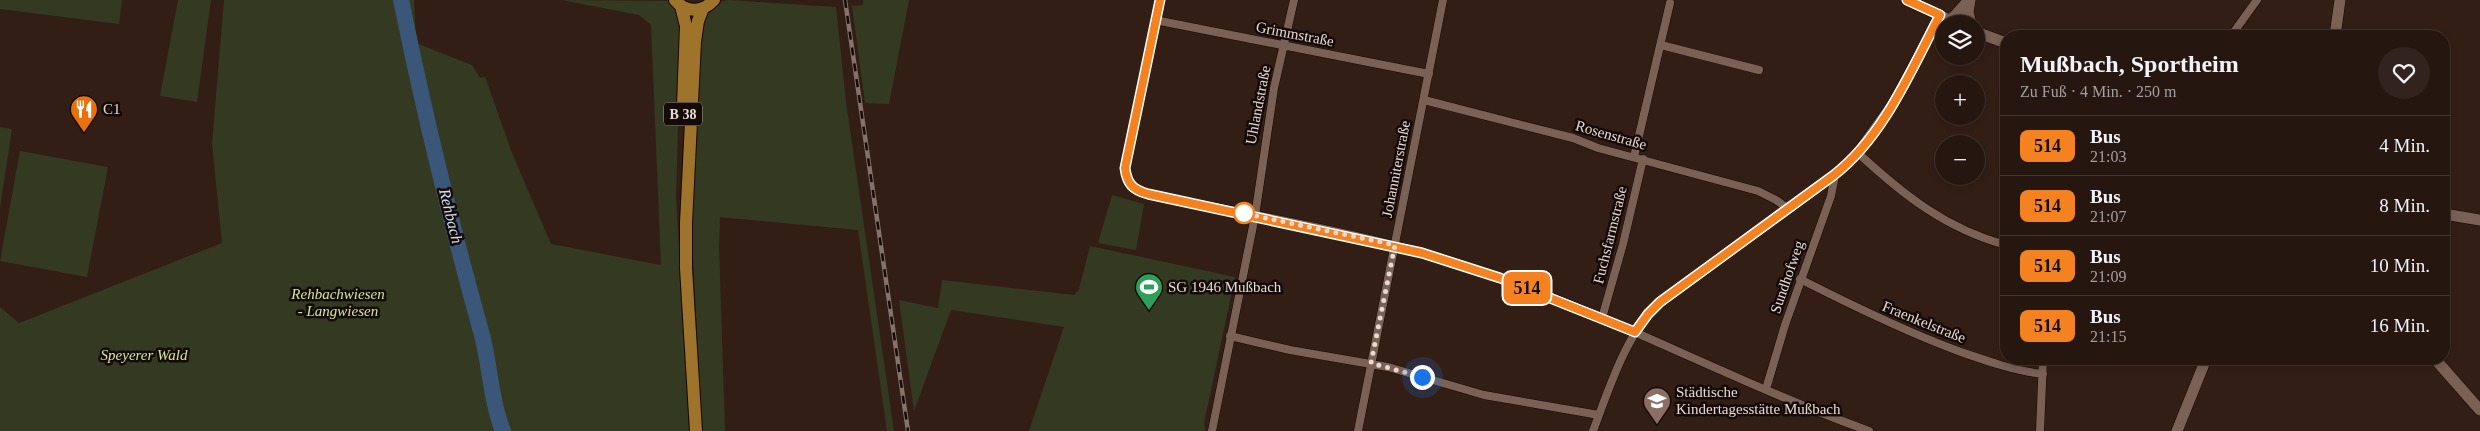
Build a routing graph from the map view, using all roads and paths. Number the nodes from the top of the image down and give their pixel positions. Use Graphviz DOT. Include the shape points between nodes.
graph roads {
  1 [pos="1160,0"];
  2 [pos="1294,0"];
  3 [pos="1442,0"];
  4 [pos="1907,0"];
  5 [pos="1970,0"];
  6 [pos="2257,0"];
  7 [pos="2340,0"];
  8 [pos="711,2"];
  9 [pos="678,3"];
  10 [pos="1670,3"];
  11 [pos="1940,15"];
  12 [pos="1960,15"];
  13 [pos="1969,15"];
  14 [pos="1156,20"];
  15 [pos="1935,24"];
  16 [pos="2235,30"];
  17 [pos="2336,30"];
  18 [pos="1985,34"];
  19 [pos="2000,41"];
  20 [pos="1283,46"];
  21 [pos="1661,46"];
  22 [pos="1759,70"];
  23 [pos="1429,74"];
  24 [pos="1424,100"];
  25 [pos="1857,152"];
  26 [pos="1639,158"];
  27 [pos="1834,175"];
  28 [pos="1787,208"];
  29 [pos="2450,215"];
  30 [pos="1255,216"];
  31 [pos="2480,220"];
  32 [pos="686,223"];
  33 [pos="2000,243"];
  34 [pos="1395,245"];
  35 [pos="1800,279"];
  36 [pos="1602,318"];
  37 [pos="1635,332"];
  38 [pos="1230,336"];
  39 [pos="1371,363"];
  40 [pos="2000,364"];
  41 [pos="2006,365"];
  42 [pos="2043,365"];
  43 [pos="2204,365"];
  44 [pos="2440,365"];
  45 [pos="2043,374"];
  46 [pos="1766,389"];
  47 [pos="2480,410"];
  48 [pos="1599,415"];
  49 [pos="696,431"];
  50 [pos="1212,431"];
  51 [pos="1358,431"];
  52 [pos="1593,431"];
  53 [pos="1869,431"];
  54 [pos="2040,431"];
  55 [pos="2177,431"];
  1 -- 14 [label="street"];
  2 -- 20 [label="street, Uhlandstraße"];
  3 -- 23 [label="street, Johanniterstraße"];
  4 -- 11 [label="main road"];
  5 -- 12 [label="main road"];
  5 -- 13 [label="main road"];
  6 -- 16 [label="street"];
  7 -- 17 [label="main road"];
  8 -- 9 [label="main road" via="691,10"];
  8 -- 32 [label="main road, B 38" via="699,17 696,31"];
  9 -- 32 [label="main road, B 38" via="686,26 683,150"];
  10 -- 21 [label="street, Fuchsfarmstraße"];
  14 -- 20 [label="street, Grimmstraße"];
  14 -- 30 [label="street" via="1125,168 1128,183 1148,194"];
  15 -- 25 [label="street" via="1892,103"];
  18 -- 19 [label="main road"];
  20 -- 23 [label="street, Grimmstraße"];
  20 -- 30 [label="street, Uhlandstraße" via="1268,118"];
  21 -- 22 [label="street"];
  21 -- 26 [label="street, Fuchsfarmstraße"];
  23 -- 24 [label="street, Johanniterstraße"];
  24 -- 26 [label="street, Rosenstraße"];
  24 -- 34 [label="street, Johanniterstraße"];
  25 -- 27 [label="street"];
  25 -- 33 [label="street" via="1895,187 1932,214 1967,232"];
  26 -- 28 [label="street, Rosenstraße" via="1758,191"];
  26 -- 36 [label="street, Fuchsfarmstraße" via="1623,244"];
  27 -- 28 [label="street"];
  27 -- 35 [label="street, Sundhofweg" via="1830,196"];
  28 -- 37 [label="street" via="1660,302"];
  29 -- 31 [label="main road"];
  30 -- 34 [label="street"];
  30 -- 38 [label="street, Uhlandstraße"];
  32 -- 49 [label="main road, B 38"];
  34 -- 36 [label="street" via="1488,273"];
  34 -- 39 [label="street, Johanniterstraße"];
  35 -- 40 [label="street, Fraenkelstraße" via="1930,340"];
  35 -- 46 [label="street, Sundhofweg"];
  36 -- 37 [label="street"];
  37 -- 46 [label="street"];
  37 -- 48 [label="street"];
  38 -- 39 [label="street"];
  38 -- 50 [label="street, Uhlandstraße"];
  39 -- 48 [label="street" via="1484,395"];
  39 -- 51 [label="street, Johanniterstraße"];
  41 -- 45 [label="street, Fraenkelstraße"];
  42 -- 45 [label="street"];
  43 -- 55 [label="main road"];
  44 -- 47 [label="main road"];
  45 -- 54 [label="street"];
  46 -- 53 [label="street"];
  48 -- 52 [label="street"];
}
